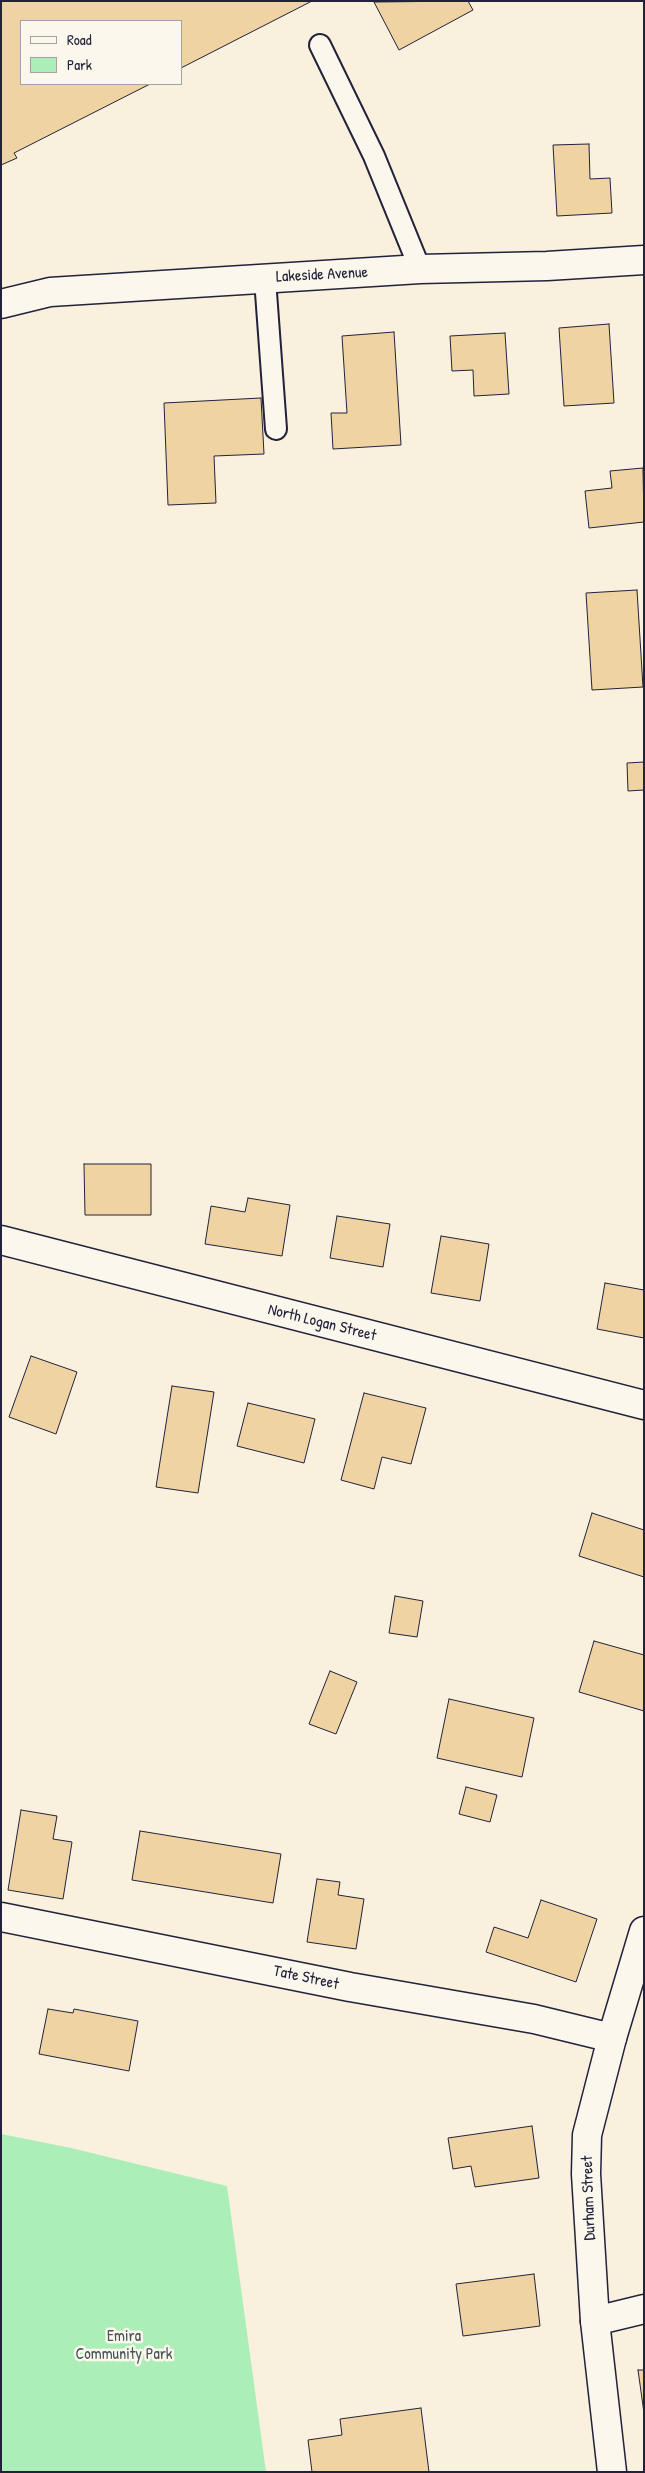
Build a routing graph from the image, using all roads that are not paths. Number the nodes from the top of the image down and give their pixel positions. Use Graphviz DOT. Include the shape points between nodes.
graph roads {
  1 [pos="320,45"];
  2 [pos="644,261"];
  3 [pos="420,269"];
  4 [pos="265,279"];
  5 [pos="1,304"];
  6 [pos="276,429"];
  7 [pos="1,1240"];
  8 [pos="644,1405"];
  9 [pos="1,1917"];
  10 [pos="644,1931"];
  11 [pos="612,2038"];
  12 [pos="644,2309"];
  13 [pos="594,2321"];
  14 [pos="612,2472"];
  1 -- 3 [label="lane" via="374,156"];
  2 -- 3 [label="street, Lakeside Avenue"];
  3 -- 4 [label="street, Lakeside Avenue"];
  4 -- 5 [label="street, Lakeside Avenue" via="50,292"];
  4 -- 6 [label="lane"];
  7 -- 8 [label="street, North Logan Street"];
  9 -- 11 [label="street, Tate Street" via="350,1987 534,2019"];
  10 -- 11 [label="street, Durham Street"];
  11 -- 13 [label="street, Durham Street" via="587,2135"];
  12 -- 13 [label="street"];
  13 -- 14 [label="street, Durham Street"];
}
